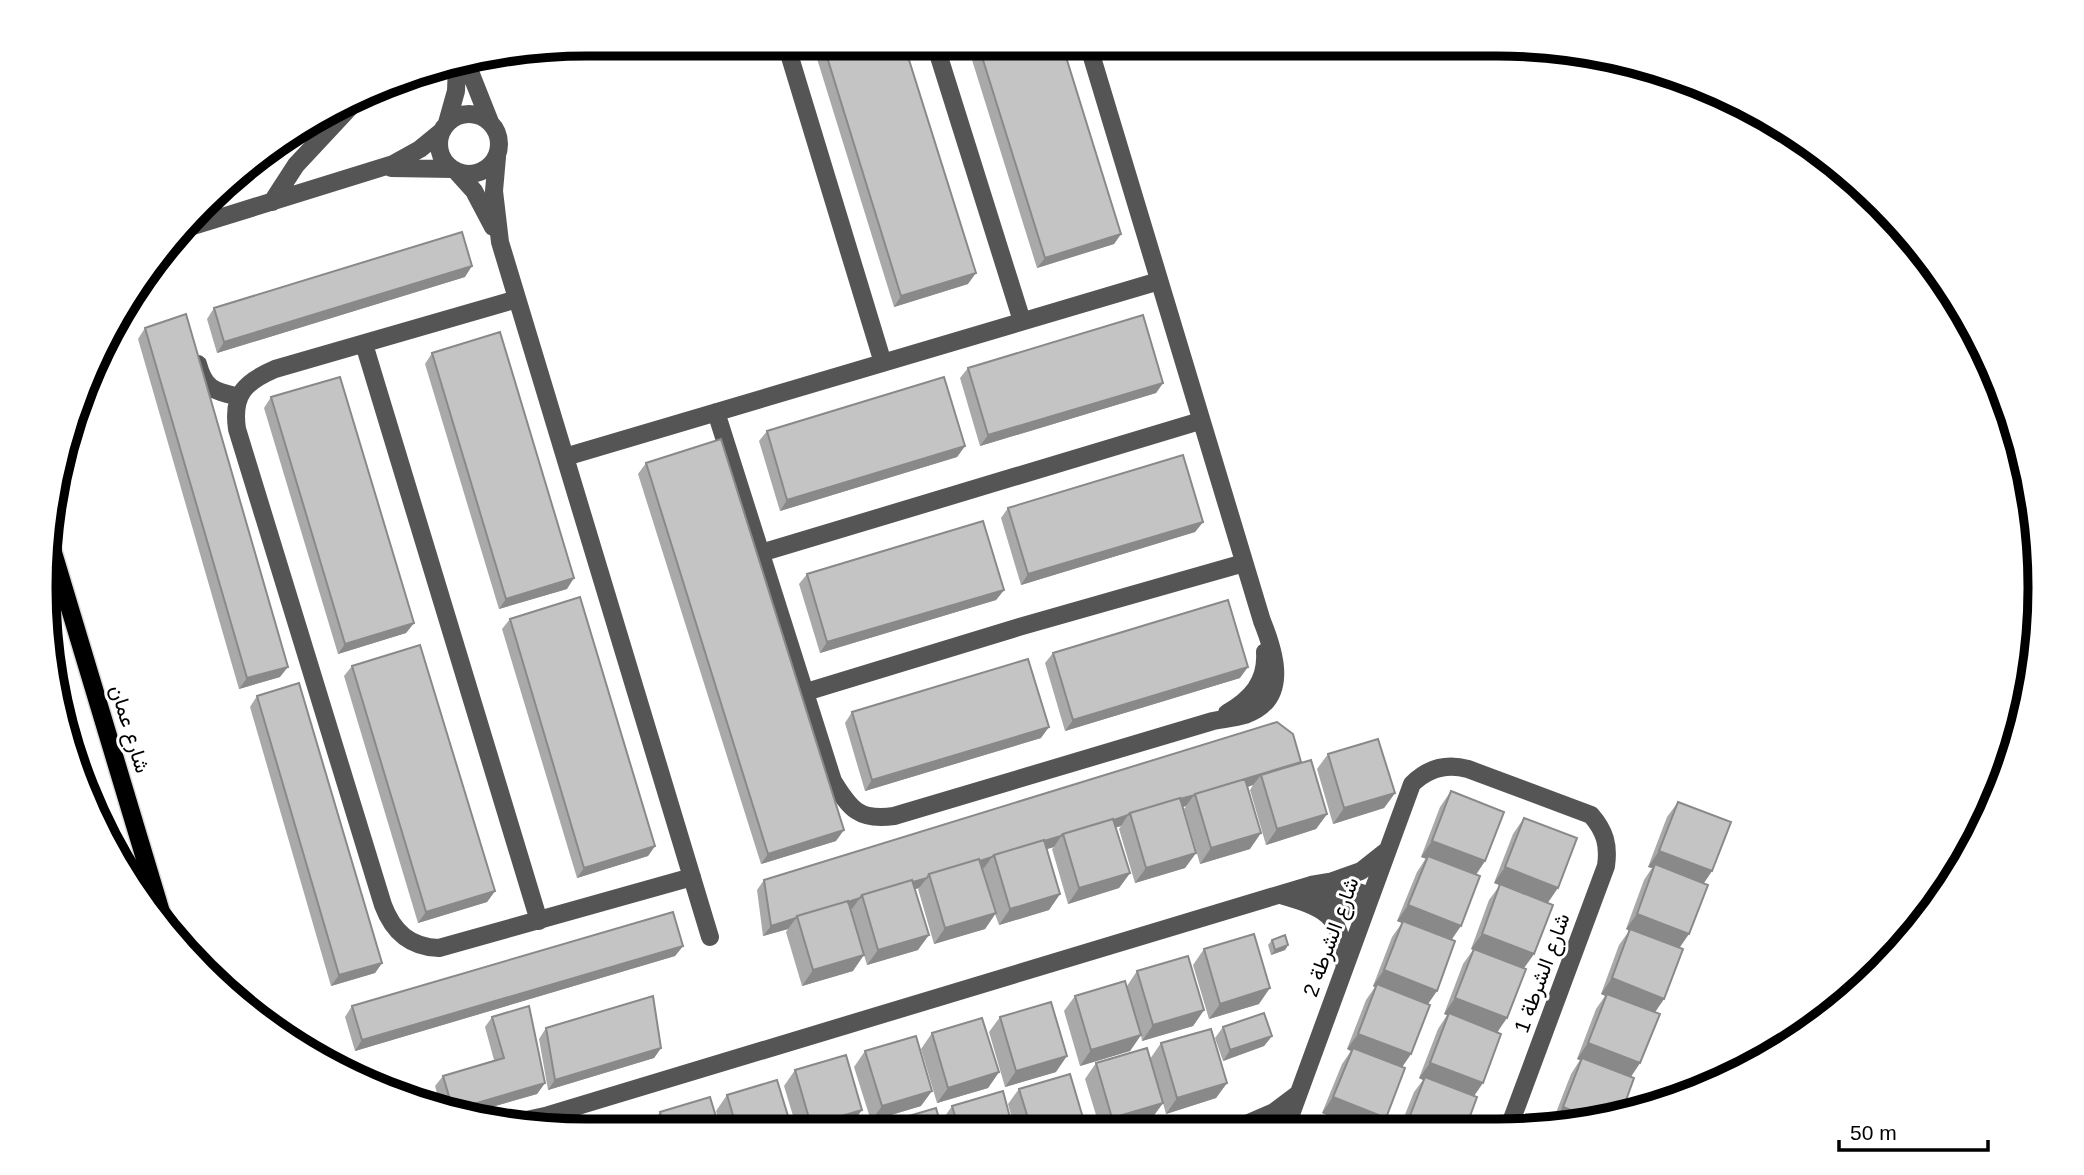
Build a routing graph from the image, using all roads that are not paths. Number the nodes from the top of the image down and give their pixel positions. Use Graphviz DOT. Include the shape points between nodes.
graph roads {
  1 [pos="790,56"];
  2 [pos="939,56"];
  3 [pos="1092,56"];
  4 [pos="469,69"];
  5 [pos="457,72"];
  6 [pos="341,117"];
  7 [pos="490,122"];
  8 [pos="445,127"];
  9 [pos="497,157"];
  10 [pos="377,169"];
  11 [pos="455,170"];
  12 [pos="272,202"];
  13 [pos="201,224"];
  14 [pos="500,242"];
  15 [pos="1159,281"];
  16 [pos="517,299"];
  17 [pos="1022,321"];
  18 [pos="364,344"];
  19 [pos="194,348"];
  20 [pos="883,363"];
  21 [pos="239,397"];
  22 [pos="716,412"];
  23 [pos="1200,422"];
  24 [pos="565,457"];
  25 [pos="761,553"];
  26 [pos="1244,563"];
  27 [pos="57,565"];
  28 [pos="806,692"];
  29 [pos="1604,834"];
  30 [pos="1387,850"];
  31 [pos="692,877"];
  32 [pos="1329,882"];
  33 [pos="1300,890"];
  34 [pos="1281,895"];
  35 [pos="1370,896"];
  36 [pos="157,898"];
  37 [pos="1364,913"];
  38 [pos="539,921"];
  39 [pos="710,937"];
  40 [pos="1343,971"];
  41 [pos="1298,1094"];
  42 [pos="545,1116"];
  43 [pos="542,1117"];
  44 [pos="1258,1119"];
  45 [pos="1289,1119"];
  46 [pos="1512,1119"];
  1 -- 20 [label="street"];
  2 -- 17 [label="street"];
  3 -- 15 [label="street"];
  4 -- 7 [label="street"];
  5 -- 8 [label="street"];
  6 -- 12 [label="street" via="296,165"];
  7 -- 8 [label="street" via="464,114"];
  7 -- 9 [label="street" via="499,138"];
  8 -- 10 [label="street" via="407,157"];
  8 -- 11 [label="street" via="440,149"];
  9 -- 11 [label="street" via="475,174"];
  9 -- 14 [label="street" via="494,191"];
  10 -- 11 [label="street"];
  10 -- 12 [label="street"];
  11 -- 14 [label="street" via="474,191"];
  12 -- 13 [label="street"];
  14 -- 16 [label="street"];
  15 -- 17 [label="street"];
  15 -- 23 [label="street"];
  16 -- 18 [label="street"];
  16 -- 24 [label="street"];
  17 -- 20 [label="street"];
  18 -- 21 [label="street" via="254,378"];
  18 -- 38 [label="street"];
  19 -- 21 [label="street" via="205,383"];
  20 -- 22 [label="street"];
  21 -- 38 [label="street" via="237,429 387,915 405,939 439,948"];
  22 -- 24 [label="street"];
  22 -- 25 [label="street"];
  23 -- 25 [label="street"];
  23 -- 26 [label="street"];
  24 -- 31 [label="street"];
  25 -- 28 [label="street"];
  26 -- 28 [label="street"];
  26 -- 28 [label="street" via="1262,621 1265,664 1258,686 1242,704 1213,721 894,816 858,814 843,797 833,781"];
  27 -- 36 [label="main road, شارع عمان"];
  29 -- 30 [label="street, شارع الشرطة 2" via="1591,815 1460,767 1442,767 1412,784"];
  29 -- 46 [label="street, شارع الشرطة 1" via="1606,866"];
  30 -- 32 [label="street" via="1361,871"];
  30 -- 35 [label="street, شارع الشرطة 2"];
  31 -- 38 [label="street"];
  31 -- 39 [label="street"];
  32 -- 33 [label="street"];
  32 -- 35 [label="street"];
  33 -- 34 [label="street"];
  33 -- 37 [label="street"];
  34 -- 40 [label="street" via="1313,905 1332,918 1343,944"];
  34 -- 42 [label="street"];
  35 -- 37 [label="street, شارع الشرطة 2"];
  37 -- 40 [label="street, شارع الشرطة 2"];
  40 -- 41 [label="street, شارع الشرطة 2"];
  41 -- 44 [label="street"];
  41 -- 45 [label="street, شارع الشرطة 2"];
  42 -- 43 [label="street"];
}
